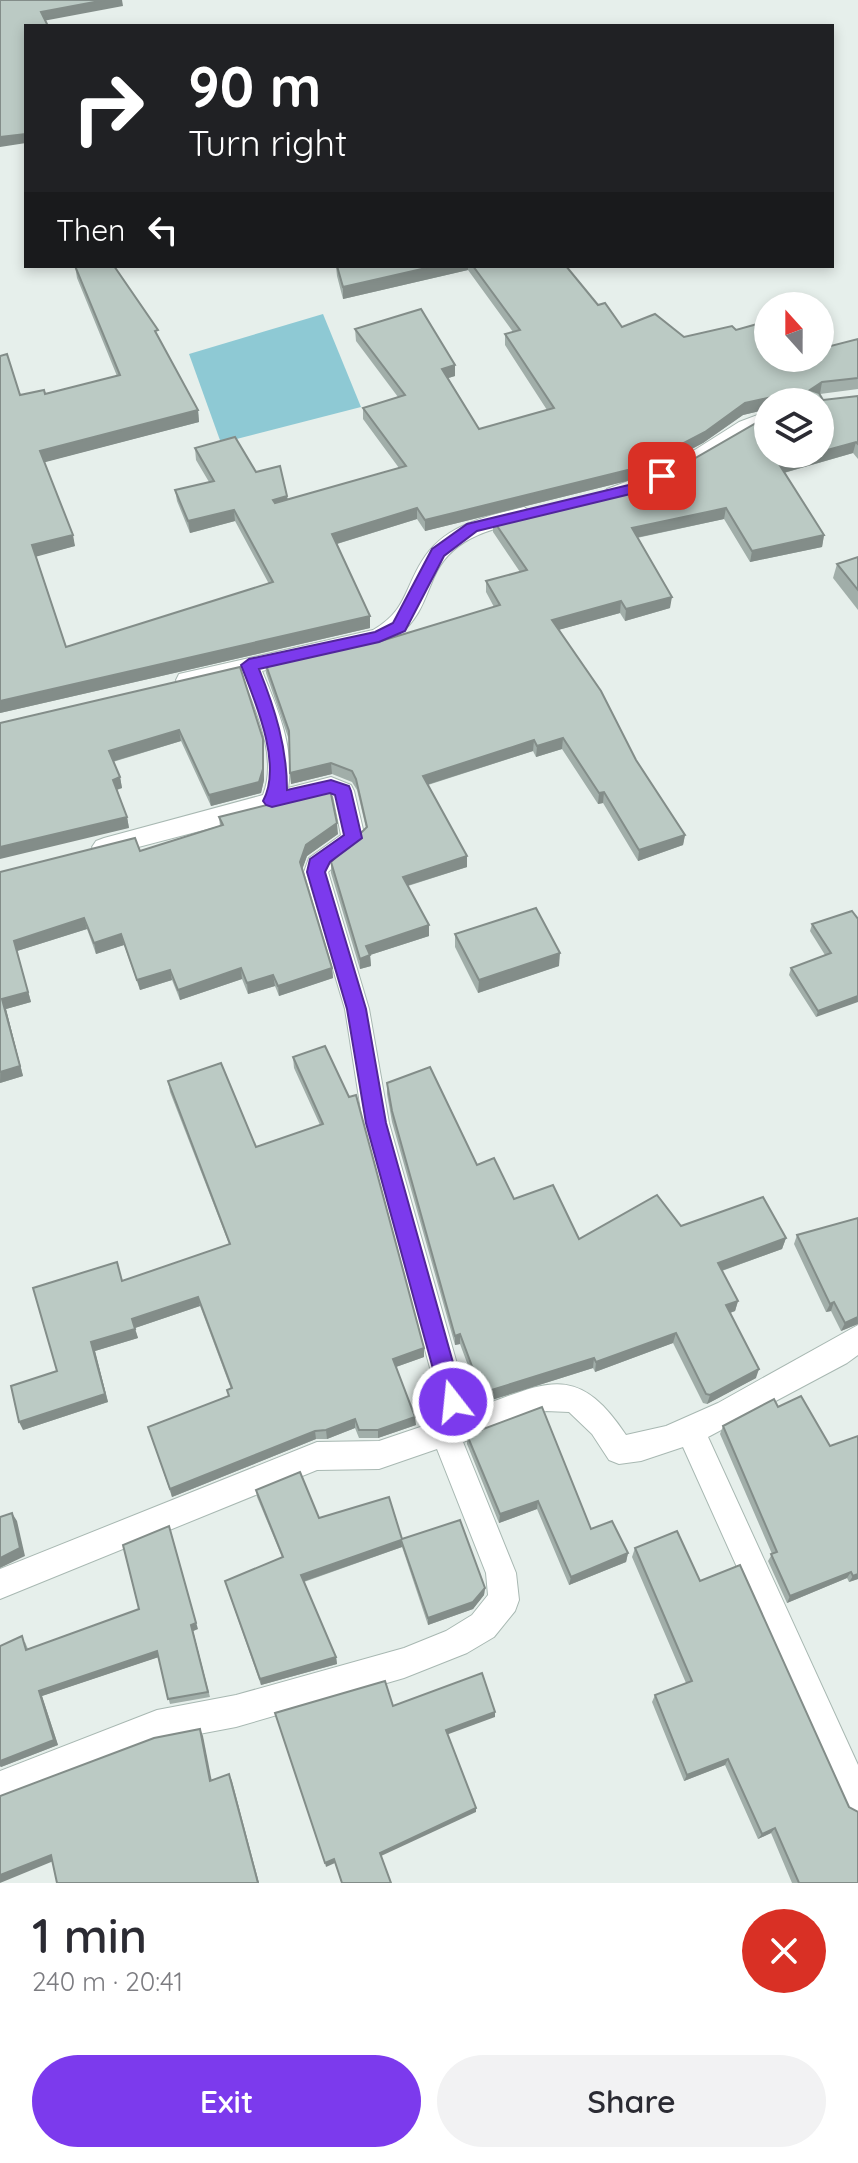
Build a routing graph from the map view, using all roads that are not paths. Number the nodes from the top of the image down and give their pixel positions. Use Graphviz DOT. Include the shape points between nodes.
graph roads {
  1 [pos="754,420"];
  2 [pos="596,498"];
  3 [pos="545,510"];
  4 [pos="249,665"];
  5 [pos="162,686"];
  6 [pos="272,801"];
  7 [pos="80,853"];
  8 [pos="858,1338"];
  9 [pos="690,1430"];
  10 [pos="453,1431"];
  11 [pos="0,1584"];
  12 [pos="0,1787"];
  13 [pos="858,1801"];
  1 -- 2 [label="street" via="642,487"];
  3 -- 4 [label="street" via="472,527 452,541 438,553 399,627"];
  4 -- 5 [label="street"];
  4 -- 6 [label="street" via="268,713 279,767"];
  6 -- 7 [label="street"];
  6 -- 10 [label="street" via="331,786 343,791 353,838 324,857 316,872 357,1009 376,1123"];
  8 -- 9 [label="street"];
  9 -- 10 [label="street" via="634,1450 619,1450 602,1424 575,1399 546,1398"];
  9 -- 13 [label="street"];
  10 -- 11 [label="street" via="379,1455 317,1456"];
  10 -- 12 [label="street" via="501,1573 504,1600 483,1626 404,1663 236,1711 157,1726"];
}
